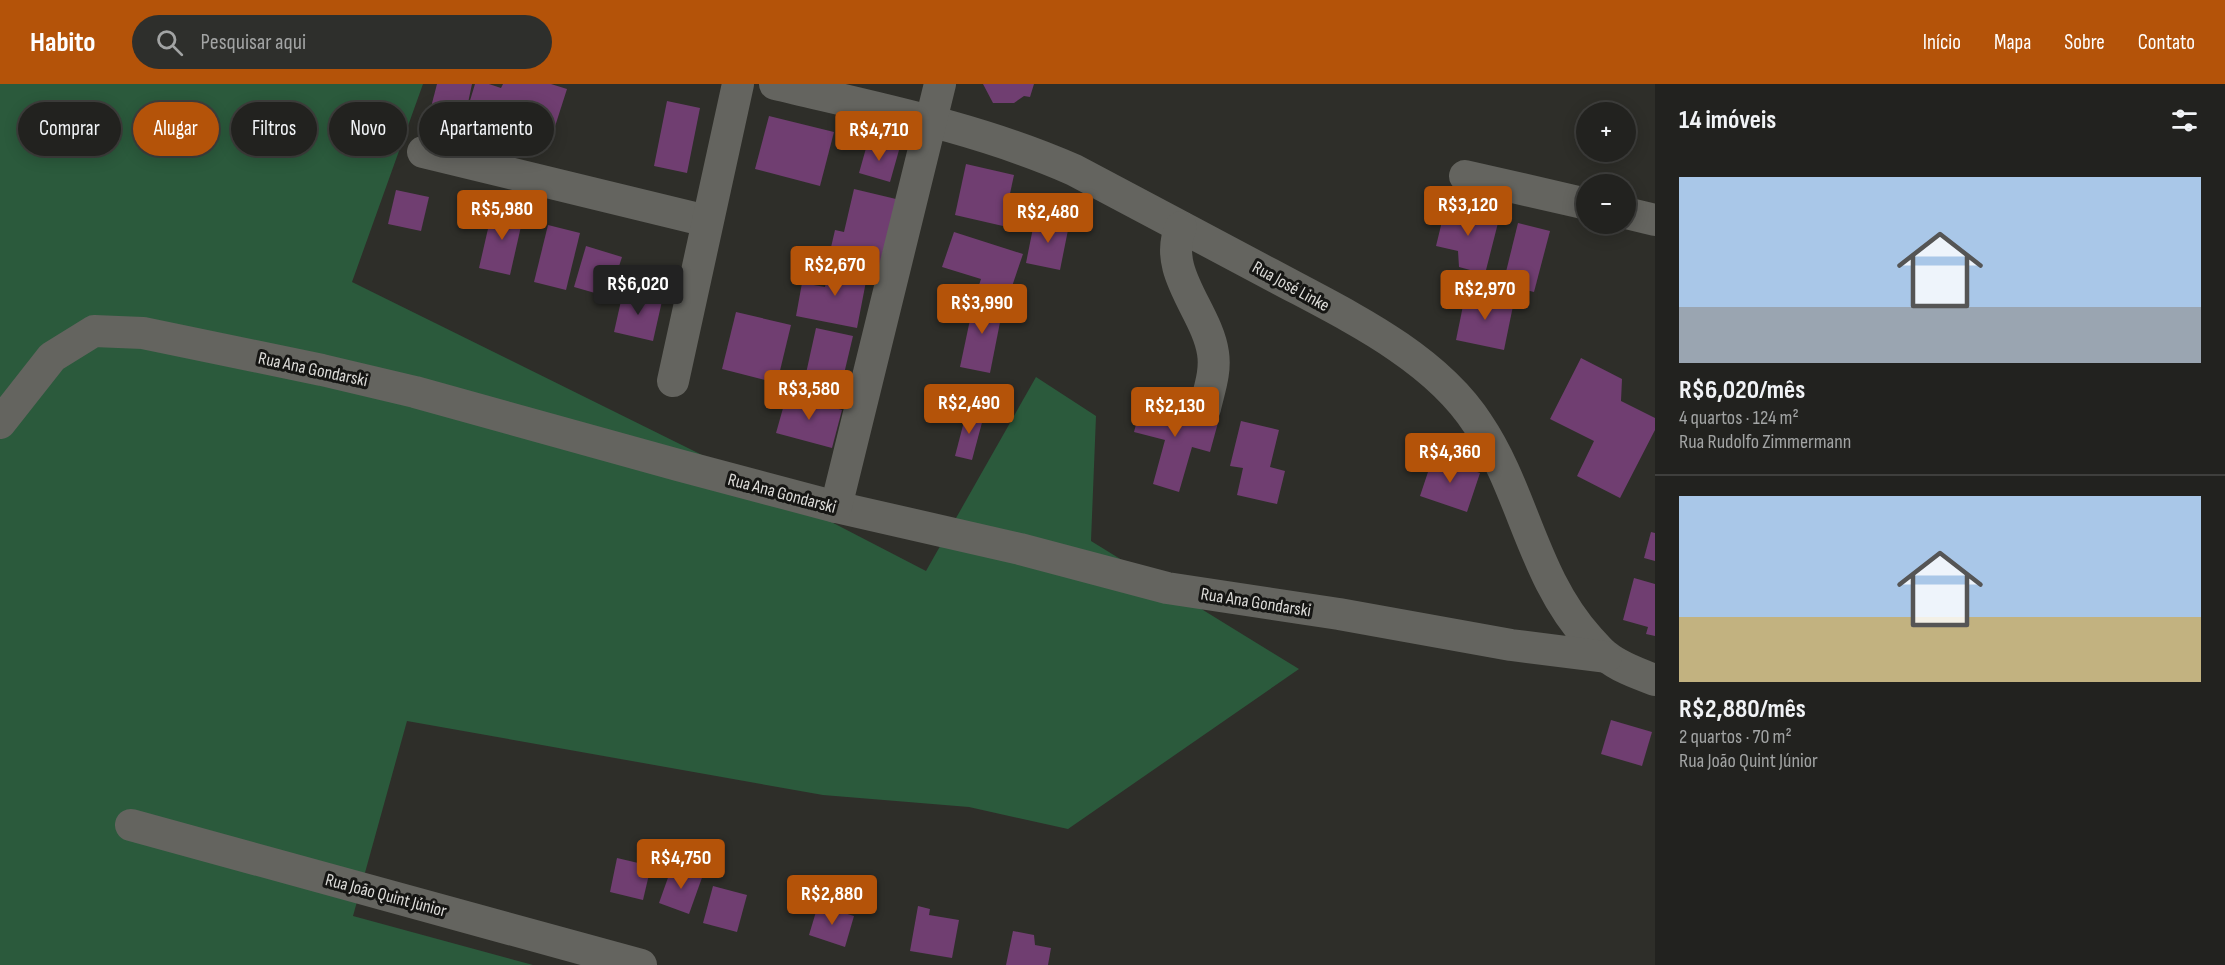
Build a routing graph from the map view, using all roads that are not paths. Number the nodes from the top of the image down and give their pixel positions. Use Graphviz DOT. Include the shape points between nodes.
graph roads {
  1 [pos="738,84"];
  2 [pos="775,84"];
  3 [pos="940,84"];
  4 [pos="931,121"];
  5 [pos="439,156"];
  6 [pos="1465,176"];
  7 [pos="1576,201"];
  8 [pos="1636,215"];
  9 [pos="1655,220"];
  10 [pos="707,221"];
  11 [pos="1181,227"];
  12 [pos="673,381"];
  13 [pos="1204,408"];
  14 [pos="0,423"];
  15 [pos="836,507"];
  16 [pos="1606,657"];
  17 [pos="1655,680"];
  18 [pos="132,825"];
  19 [pos="641,965"];
  1 -- 10 [label="street"];
  2 -- 4 [label="street, Rua José Linke"];
  3 -- 4 [label="street"];
  4 -- 11 [label="street, Rua José Linke" via="1037,154"];
  4 -- 15 [label="street"];
  5 -- 10 [label="street"];
  6 -- 7 [label="street"];
  8 -- 9 [label="street"];
  10 -- 12 [label="street"];
  11 -- 13 [label="street" via="1176,237 1177,265 1213,350 1215,366"];
  11 -- 16 [label="street, Rua José Linke" via="1374,332 1450,389 1479,424 1491,446 1549,580 1581,630"];
  14 -- 15 [label="street, Rua Ana Gondarski" via="52,357 94,331 143,333 415,392"];
  15 -- 16 [label="street, Rua Ana Gondarski" via="1167,588"];
  16 -- 17 [label="street, Rua José Linke"];
  18 -- 19 [label="street, Rua João Quint Júnior"];
}
